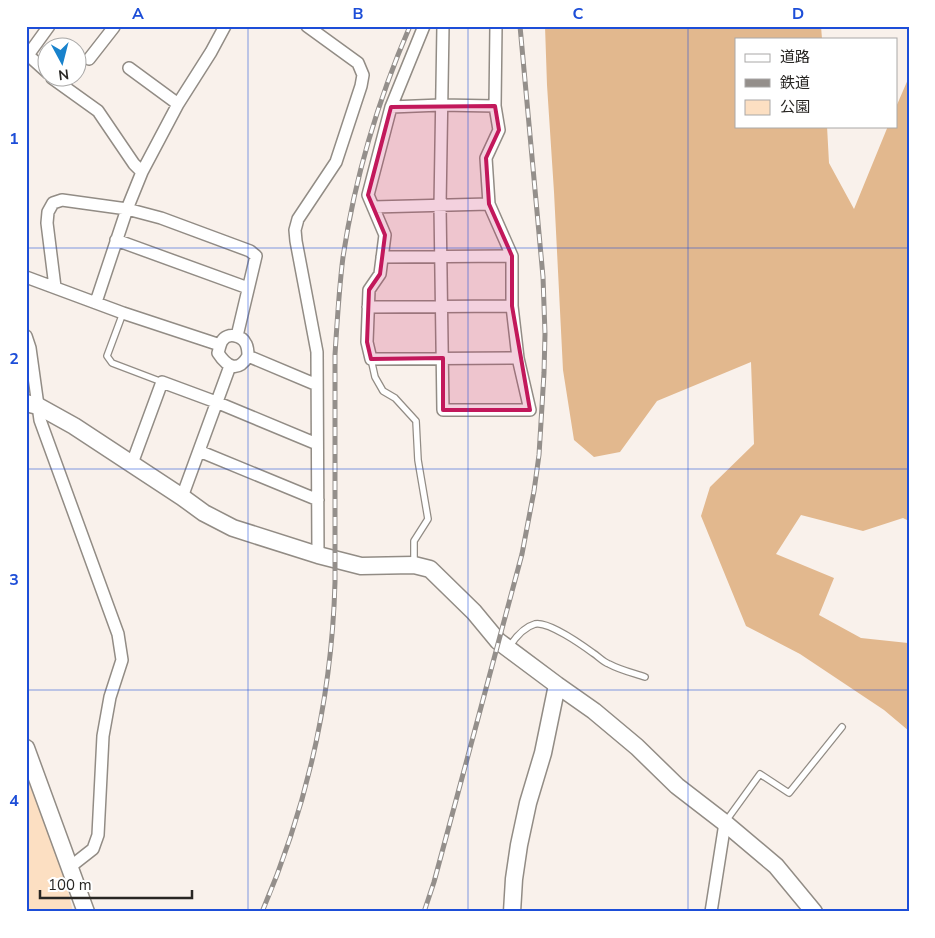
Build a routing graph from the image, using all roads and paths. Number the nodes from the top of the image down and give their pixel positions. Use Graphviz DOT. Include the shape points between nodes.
graph roads {
  1 [pos="49,26"];
  2 [pos="114,26"];
  3 [pos="224,26"];
  4 [pos="308,26"];
  5 [pos="424,26"];
  6 [pos="443,26"];
  7 [pos="496,26"];
  8 [pos="40,38"];
  9 [pos="38,41"];
  10 [pos="89,58"];
  11 [pos="38,64"];
  12 [pos="129,68"];
  13 [pos="66,88"];
  14 [pos="178,104"];
  15 [pos="441,105"];
  16 [pos="495,106"];
  17 [pos="391,107"];
  18 [pos="142,172"];
  19 [pos="489,204"];
  20 [pos="440,206"];
  21 [pos="373,207"];
  22 [pos="126,209"];
  23 [pos="116,240"];
  24 [pos="441,256"];
  25 [pos="512,256"];
  26 [pos="382,257"];
  27 [pos="26,277"];
  28 [pos="55,287"];
  29 [pos="248,288"];
  30 [pos="96,302"];
  31 [pos="512,306"];
  32 [pos="368,307"];
  33 [pos="442,307"];
  34 [pos="123,313"];
  35 [pos="26,336"];
  36 [pos="237,336"];
  37 [pos="220,345"];
  38 [pos="248,356"];
  39 [pos="443,358"];
  40 [pos="518,358"];
  41 [pos="370,359"];
  42 [pos="230,366"];
  43 [pos="162,382"];
  44 [pos="317,385"];
  45 [pos="216,402"];
  46 [pos="32,405"];
  47 [pos="317,444"];
  48 [pos="199,451"];
  49 [pos="130,463"];
  50 [pos="182,497"];
  51 [pos="318,500"];
  52 [pos="318,555"];
  53 [pos="414,565"];
  54 [pos="508,648"];
  55 [pos="645,678"];
  56 [pos="557,685"];
  57 [pos="842,728"];
  58 [pos="26,748"];
  59 [pos="725,823"];
  60 [pos="70,866"];
  61 [pos="86,912"];
  62 [pos="512,912"];
  63 [pos="711,912"];
  64 [pos="814,912"];
  1 -- 8 [label="street"];
  2 -- 10 [label="street"];
  3 -- 14 [label="street" via="212,52"];
  4 -- 44 [label="street" via="358,63 363,75 336,162 298,218 295,230 317,352"];
  5 -- 17 [label="street"];
  6 -- 15 [label="street"];
  7 -- 16 [label="street"];
  9 -- 11 [label="street" via="28,54"];
  12 -- 14 [label="street"];
  13 -- 18 [label="street" via="98,111"];
  14 -- 18 [label="street"];
  15 -- 16 [label="street"];
  15 -- 17 [label="street"];
  15 -- 20 [label="street"];
  16 -- 19 [label="street" via="499,130 486,158"];
  17 -- 21 [label="street" via="368,195"];
  18 -- 22 [label="street"];
  19 -- 20 [label="street"];
  19 -- 25 [label="street"];
  20 -- 21 [label="street"];
  20 -- 24 [label="street"];
  21 -- 26 [label="street" via="385,235"];
  22 -- 23 [label="street"];
  22 -- 28 [label="street" via="62,200 53,203 47,224"];
  22 -- 29 [label="street" via="161,218 250,251 256,256"];
  23 -- 29 [label="street"];
  23 -- 30 [label="street"];
  24 -- 25 [label="street"];
  24 -- 26 [label="street"];
  24 -- 33 [label="street"];
  25 -- 31 [label="street"];
  26 -- 32 [label="street" via="380,274 369,290"];
  27 -- 28 [label="street"];
  28 -- 30 [label="street"];
  29 -- 36 [label="street"];
  30 -- 34 [label="street"];
  31 -- 33 [label="street"];
  31 -- 40 [label="street"];
  32 -- 33 [label="street"];
  32 -- 41 [label="street"];
  33 -- 39 [label="street"];
  34 -- 37 [label="street"];
  34 -- 43 [label="lane" via="107,356 112,363"];
  35 -- 46 [label="street" via="30,348"];
  36 -- 37 [label="street" via="227,336"];
  36 -- 38 [label="street" via="244,340"];
  37 -- 42 [label="street" via="218,353"];
  38 -- 42 [label="street" via="244,363"];
  38 -- 44 [label="street"];
  39 -- 40 [label="street"];
  39 -- 40 [label="street" via="443,410 530,410"];
  39 -- 41 [label="street"];
  41 -- 53 [label="lane" via="383,391 395,398 416,422 418,460 428,519 414,541"];
  42 -- 45 [label="street"];
  43 -- 45 [label="street"];
  43 -- 49 [label="street"];
  44 -- 47 [label="street"];
  45 -- 47 [label="street"];
  45 -- 48 [label="street"];
  46 -- 49 [label="street" via="74,426"];
  46 -- 60 [label="street" via="118,634 122,660 110,697 103,736 98,835 93,849"];
  47 -- 51 [label="street"];
  48 -- 50 [label="street"];
  48 -- 51 [label="street"];
  49 -- 50 [label="street"];
  50 -- 52 [label="street" via="233,528"];
  51 -- 52 [label="street"];
  52 -- 53 [label="street" via="361,566"];
  53 -- 54 [label="street" via="430,569"];
  54 -- 55 [label="lane" via="528,627 543,624 608,664"];
  54 -- 56 [label="street"];
  56 -- 59 [label="street" via="594,711 677,786"];
  56 -- 62 [label="street" via="521,836"];
  57 -- 59 [label="lane" via="789,793 760,774"];
  58 -- 60 [label="street"];
  59 -- 63 [label="street"];
  59 -- 64 [label="street" via="776,866"];
  60 -- 61 [label="street"];
}
